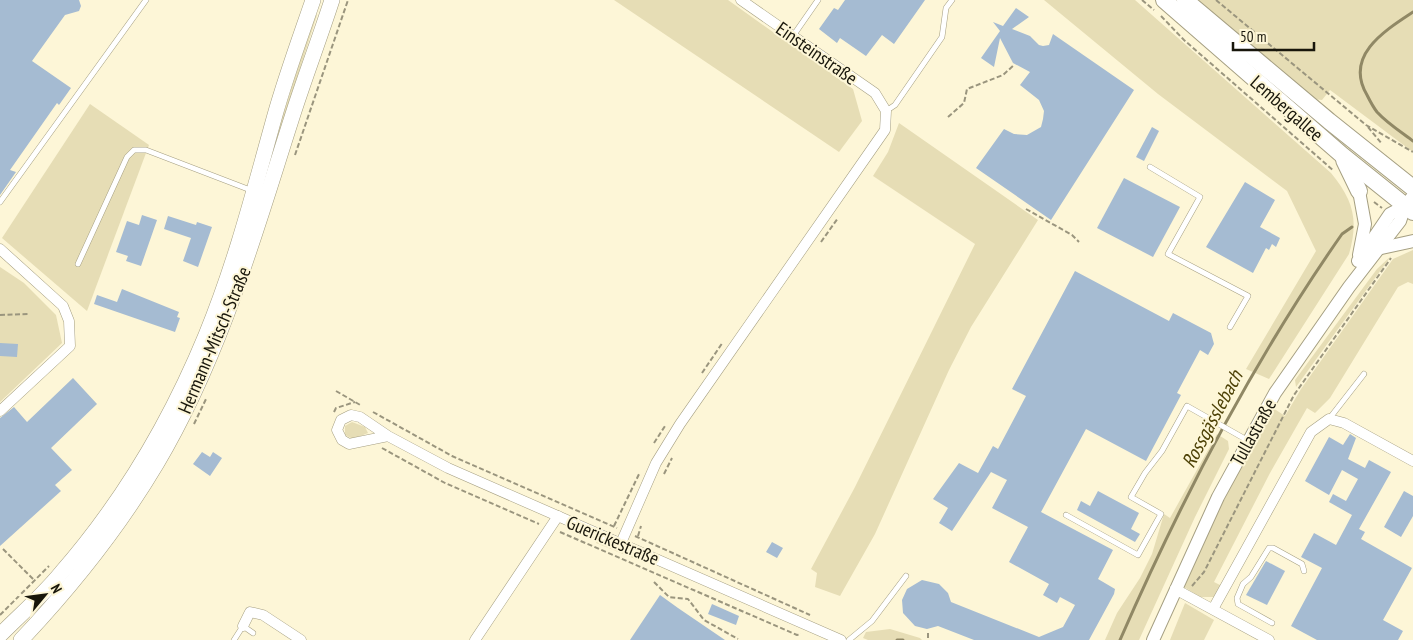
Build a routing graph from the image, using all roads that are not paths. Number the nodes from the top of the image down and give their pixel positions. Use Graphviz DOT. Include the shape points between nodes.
graph roads {
  1 [pos="146,0"];
  2 [pos="313,0"];
  3 [pos="332,0"];
  4 [pos="741,0"];
  5 [pos="818,0"];
  6 [pos="952,0"];
  7 [pos="1164,0"];
  8 [pos="1185,0"];
  9 [pos="792,36"];
  10 [pos="886,111"];
  11 [pos="1342,155"];
  12 [pos="1150,167"];
  13 [pos="1413,188"];
  14 [pos="1359,191"];
  15 [pos="256,192"];
  16 [pos="0,202"];
  17 [pos="1410,204"];
  18 [pos="1413,241"];
  19 [pos="0,249"];
  20 [pos="1377,249"];
  21 [pos="1358,260"];
  22 [pos="78,264"];
  23 [pos="1349,287"];
  24 [pos="1230,327"];
  25 [pos="1364,374"];
  26 [pos="0,411"];
  27 [pos="1329,419"];
  28 [pos="388,436"];
  29 [pos="1242,437"];
  30 [pos="1413,460"];
  31 [pos="1066,515"];
  32 [pos="558,516"];
  33 [pos="621,543"];
  34 [pos="1304,571"];
  35 [pos="906,576"];
  36 [pos="1180,591"];
  37 [pos="1213,609"];
  38 [pos="1272,624"];
  39 [pos="241,630"];
  40 [pos="253,633"];
  41 [pos="0,634"];
  42 [pos="21,640"];
  43 [pos="234,640"];
  44 [pos="301,640"];
  45 [pos="475,640"];
  46 [pos="841,640"];
  47 [pos="849,640"];
  48 [pos="1153,640"];
  49 [pos="1269,640"];
  1 -- 16 [label="lane"];
  2 -- 15 [label="main road, Hermann-Mitsch-Straße" via="276,113"];
  3 -- 42 [label="main road, Hermann-Mitsch-Straße" via="245,268 200,381 157,463 128,508 72,582"];
  4 -- 9 [label="street, Einsteinstraße"];
  5 -- 9 [label="lane"];
  6 -- 10 [label="lane" via="946,8 942,37 895,105"];
  7 -- 11 [label="main road, Lembergallee"];
  8 -- 13 [label="main road, Lembergallee"];
  9 -- 10 [label="street, Einsteinstraße" via="875,93"];
  10 -- 33 [label="street" via="885,130 656,463"];
  11 -- 14 [label="main road"];
  11 -- 17 [label="main road, Lembergallee"];
  12 -- 24 [label="lane" via="1200,197 1168,254 1248,296"];
  14 -- 21 [label="street" via="1365,224"];
  15 -- 22 [label="lane" via="146,150 134,150 127,157"];
  15 -- 41 [label="main road, Hermann-Mitsch-Straße" via="206,335 143,458 74,557"];
  17 -- 20 [label="street, Tullastraße"];
  17 -- 21 [label="street, Tullastraße" via="1390,214"];
  18 -- 20 [label="street"];
  19 -- 26 [label="street" via="63,306 70,321 70,346"];
  20 -- 23 [label="street, Tullastraße"];
  21 -- 23 [label="street, Tullastraße"];
  23 -- 29 [label="street, Tullastraße"];
  25 -- 27 [label="lane"];
  27 -- 30 [label="street" via="1344,423"];
  27 -- 37 [label="street" via="1311,432"];
  28 -- 32 [label="street, Guerickestraße" via="448,468"];
  29 -- 31 [label="lane" via="1187,406 1131,497 1161,514 1138,555"];
  29 -- 36 [label="street, Tullastraße"];
  32 -- 33 [label="street, Guerickestraße"];
  32 -- 45 [label="street"];
  33 -- 46 [label="street, Guerickestraße"];
  34 -- 38 [label="lane" via="1302,564 1269,548 1243,584 1238,604"];
  35 -- 47 [label="lane" via="872,621"];
  36 -- 37 [label="street"];
  36 -- 48 [label="street, Tullastraße"];
  37 -- 49 [label="street"];
  39 -- 40 [label="lane"];
  39 -- 43 [label="lane"];
  39 -- 44 [label="street" via="250,612 263,615"];
}
